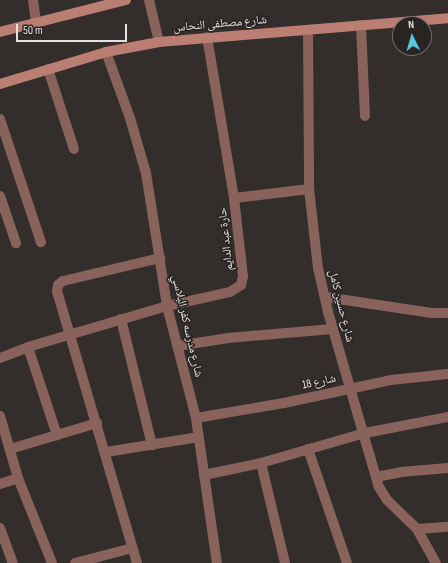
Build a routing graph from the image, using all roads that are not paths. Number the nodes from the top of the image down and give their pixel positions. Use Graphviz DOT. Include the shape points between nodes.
graph roads {
  1 [pos="33,0"];
  2 [pos="126,0"];
  3 [pos="150,0"];
  4 [pos="94,3"];
  5 [pos="448,18"];
  6 [pos="36,21"];
  7 [pos="361,25"];
  8 [pos="308,30"];
  9 [pos="0,32"];
  10 [pos="207,37"];
  11 [pos="158,42"];
  12 [pos="106,52"];
  13 [pos="48,69"];
  14 [pos="0,84"];
  15 [pos="364,116"];
  16 [pos="0,119"];
  17 [pos="74,149"];
  18 [pos="310,189"];
  19 [pos="0,196"];
  20 [pos="234,198"];
  21 [pos="41,242"];
  22 [pos="16,243"];
  23 [pos="160,258"];
  24 [pos="325,297"];
  25 [pos="167,306"];
  26 [pos="448,313"];
  27 [pos="122,319"];
  28 [pos="333,329"];
  29 [pos="70,335"];
  30 [pos="177,346"];
  31 [pos="28,347"];
  32 [pos="0,358"];
  33 [pos="448,374"];
  34 [pos="352,388"];
  35 [pos="448,417"];
  36 [pos="196,418"];
  37 [pos="1,420"];
  38 [pos="97,423"];
  39 [pos="365,433"];
  40 [pos="57,435"];
  41 [pos="199,437"];
  42 [pos="152,444"];
  43 [pos="10,449"];
  44 [pos="308,449"];
  45 [pos="106,452"];
  46 [pos="262,463"];
  47 [pos="448,468"];
  48 [pos="204,474"];
  49 [pos="376,477"];
  50 [pos="18,478"];
  51 [pos="0,484"];
  52 [pos="448,527"];
  53 [pos="0,528"];
  54 [pos="417,530"];
  55 [pos="132,548"];
  56 [pos="13,563"];
  57 [pos="52,563"];
  58 [pos="74,563"];
  59 [pos="137,563"];
  60 [pos="217,563"];
  61 [pos="285,563"];
  62 [pos="347,563"];
  63 [pos="436,563"];
  1 -- 6 [label="street"];
  2 -- 4 [label="street"];
  3 -- 11 [label="street"];
  4 -- 6 [label="street"];
  5 -- 7 [label="street, شارع مصطفى النحاس"];
  6 -- 9 [label="street"];
  7 -- 8 [label="street, شارع مصطفى النحاس"];
  7 -- 15 [label="street"];
  8 -- 10 [label="street, شارع مصطفى النحاس"];
  8 -- 18 [label="street, شارع حسين كامل"];
  10 -- 11 [label="street, شارع مصطفى النحاس"];
  10 -- 20 [label="street, حارة عبد الدايم"];
  11 -- 12 [label="street, شارع مصطفى النحاس"];
  12 -- 13 [label="street, شارع مصطفى النحاس"];
  12 -- 23 [label="street, شارع مدرسه كفر البلاسي" via="140,152 152,201"];
  13 -- 14 [label="street, شارع مصطفى النحاس"];
  13 -- 17 [label="street"];
  16 -- 21 [label="street"];
  18 -- 20 [label="street"];
  18 -- 24 [label="street, شارع حسين كامل" via="318,268"];
  19 -- 22 [label="street"];
  20 -- 25 [label="street, حارة عبد الدايم" via="243,276 241,285 230,292"];
  23 -- 25 [label="street, شارع مدرسه كفر البلاسي"];
  23 -- 29 [label="street" via="60,282 56,292"];
  24 -- 26 [label="street" via="432,313"];
  24 -- 28 [label="street, شارع حسين كامل"];
  25 -- 27 [label="street, حارة عبد الدايم"];
  25 -- 30 [label="street, شارع مدرسه كفر البلاسي"];
  27 -- 29 [label="street, حارة عبد الدايم"];
  27 -- 42 [label="street"];
  28 -- 30 [label="street" via="228,338"];
  28 -- 34 [label="street, شارع حسين كامل"];
  29 -- 31 [label="street, حارة عبد الدايم"];
  29 -- 38 [label="street"];
  30 -- 36 [label="street, شارع مدرسه كفر البلاسي"];
  31 -- 32 [label="street, حارة عبد الدايم"];
  31 -- 40 [label="street"];
  33 -- 34 [label="street, شارع 18" via="391,380"];
  34 -- 36 [label="street, شارع 18"];
  34 -- 39 [label="street, شارع حسين كامل"];
  35 -- 39 [label="street"];
  36 -- 41 [label="street, شارع مدرسه كفر البلاسي"];
  37 -- 43 [label="street"];
  38 -- 40 [label="street"];
  38 -- 45 [label="street"];
  39 -- 44 [label="street"];
  39 -- 49 [label="street, شارع حسين كامل"];
  40 -- 43 [label="street"];
  41 -- 42 [label="street"];
  41 -- 48 [label="street, شارع مدرسه كفر البلاسي"];
  42 -- 45 [label="street"];
  43 -- 50 [label="street"];
  44 -- 46 [label="street"];
  44 -- 62 [label="street"];
  45 -- 55 [label="street"];
  46 -- 48 [label="street"];
  46 -- 61 [label="street"];
  47 -- 49 [label="street"];
  48 -- 60 [label="street, شارع مدرسه كفر البلاسي"];
  49 -- 54 [label="street, شارع حسين كامل" via="387,500"];
  50 -- 51 [label="street"];
  50 -- 57 [label="street"];
  52 -- 54 [label="street"];
  53 -- 56 [label="street"];
  54 -- 63 [label="street, شارع حسين كامل"];
  55 -- 58 [label="street"];
  55 -- 59 [label="street"];
}
